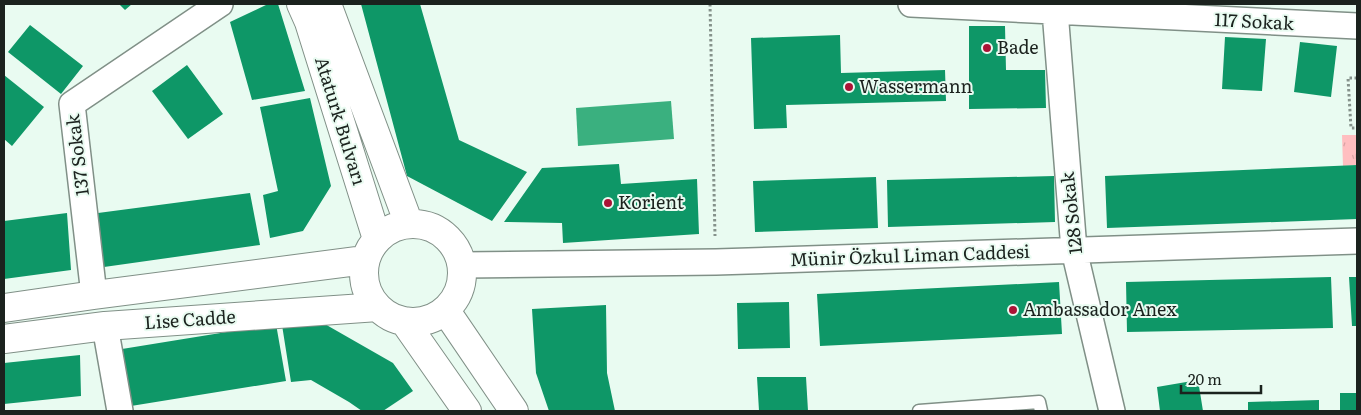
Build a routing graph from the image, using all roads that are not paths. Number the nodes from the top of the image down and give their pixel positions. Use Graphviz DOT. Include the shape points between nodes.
graph roads {
  1 [pos="220,4"];
  2 [pos="300,4"];
  3 [pos="327,4"];
  4 [pos="911,4"];
  5 [pos="1054,7"];
  6 [pos="1301,14"];
  7 [pos="1357,26"];
  8 [pos="409,224"];
  9 [pos="1357,241"];
  10 [pos="371,249"];
  11 [pos="1074,250"];
  12 [pos="463,266"];
  13 [pos="94,295"];
  14 [pos="378,307"];
  15 [pos="4,308"];
  16 [pos="446,311"];
  17 [pos="404,322"];
  18 [pos="105,326"];
  19 [pos="4,339"];
  20 [pos="120,411"];
  21 [pos="467,411"];
  22 [pos="514,411"];
  23 [pos="919,411"];
  24 [pos="1041,411"];
  25 [pos="1112,411"];
  1 -- 13 [label="street, 137 Sokak" via="72,104"];
  2 -- 10 [label="main road, Ataturk Bulvarı" via="309,22"];
  3 -- 8 [label="main road, Ataturk Bulvarı"];
  4 -- 5 [label="street, 117 Sokak"];
  5 -- 6 [label="street, 117 Sokak"];
  5 -- 11 [label="street, 128 Sokak"];
  6 -- 7 [label="street, 117 Sokak"];
  8 -- 10 [label="main road" via="386,231"];
  8 -- 12 [label="main road" via="424,224 450,239"];
  9 -- 11 [label="street, Münir Özkul Liman Caddesi"];
  10 -- 13 [label="main road, Lise Cadde"];
  10 -- 14 [label="main road" via="364,277 368,293"];
  11 -- 12 [label="street, Münir Özkul Liman Caddesi" via="716,262"];
  11 -- 25 [label="street, 128 Sokak"];
  12 -- 16 [label="main road" via="456,298"];
  13 -- 15 [label="main road, Lise Cadde"];
  14 -- 17 [label="main road"];
  14 -- 18 [label="main road, Lise Cadde"];
  16 -- 17 [label="main road" via="418,322"];
  16 -- 22 [label="main road"];
  17 -- 21 [label="main road"];
  18 -- 19 [label="main road, Lise Cadde"];
  18 -- 20 [label="street"];
  23 -- 24 [label="lane" via="1039,402"];
}
